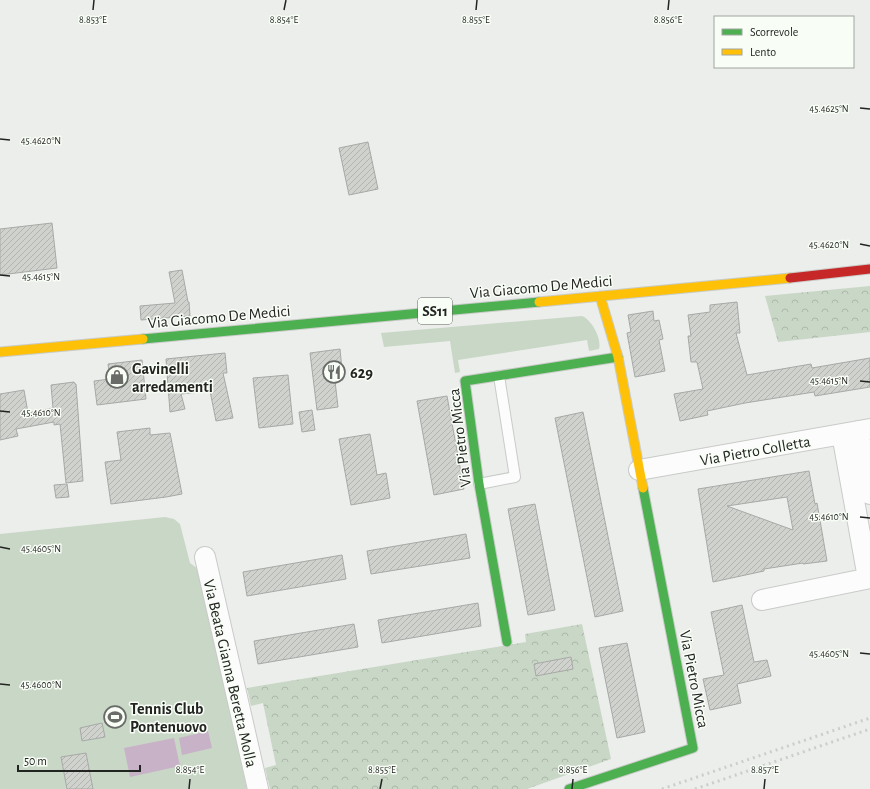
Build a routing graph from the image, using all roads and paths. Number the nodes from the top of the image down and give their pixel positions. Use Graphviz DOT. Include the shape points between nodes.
graph roads {
  1 [pos="870,268"];
  2 [pos="600,296"];
  3 [pos="0,352"];
  4 [pos="618,357"];
  5 [pos="499,376"];
  6 [pos="857,431"];
  7 [pos="639,470"];
  8 [pos="479,484"];
  9 [pos="870,494"];
  10 [pos="205,557"];
  11 [pos="869,578"];
  12 [pos="762,600"];
  13 [pos="507,642"];
  14 [pos="258,789"];
  15 [pos="569,789"];
  1 -- 2 [label="street, Via Giacomo De Medici / SS11"];
  2 -- 3 [label="street, Via Giacomo De Medici / SS11"];
  2 -- 4 [label="street, Via Pietro Micca"];
  4 -- 5 [label="street, Via Pietro Micca"];
  4 -- 7 [label="street, Via Pietro Micca"];
  5 -- 8 [label="street, Via Pietro Micca" via="464,381"];
  5 -- 8 [label="lane" via="515,478"];
  6 -- 7 [label="street, Via Pietro Colletta"];
  6 -- 9 [label="street"];
  6 -- 11 [label="street"];
  7 -- 15 [label="street, Via Pietro Micca" via="693,748"];
  8 -- 13 [label="street, Via Pietro Micca"];
  10 -- 14 [label="street, Via Beata Gianna Beretta Molla"];
  11 -- 12 [label="street"];
}
